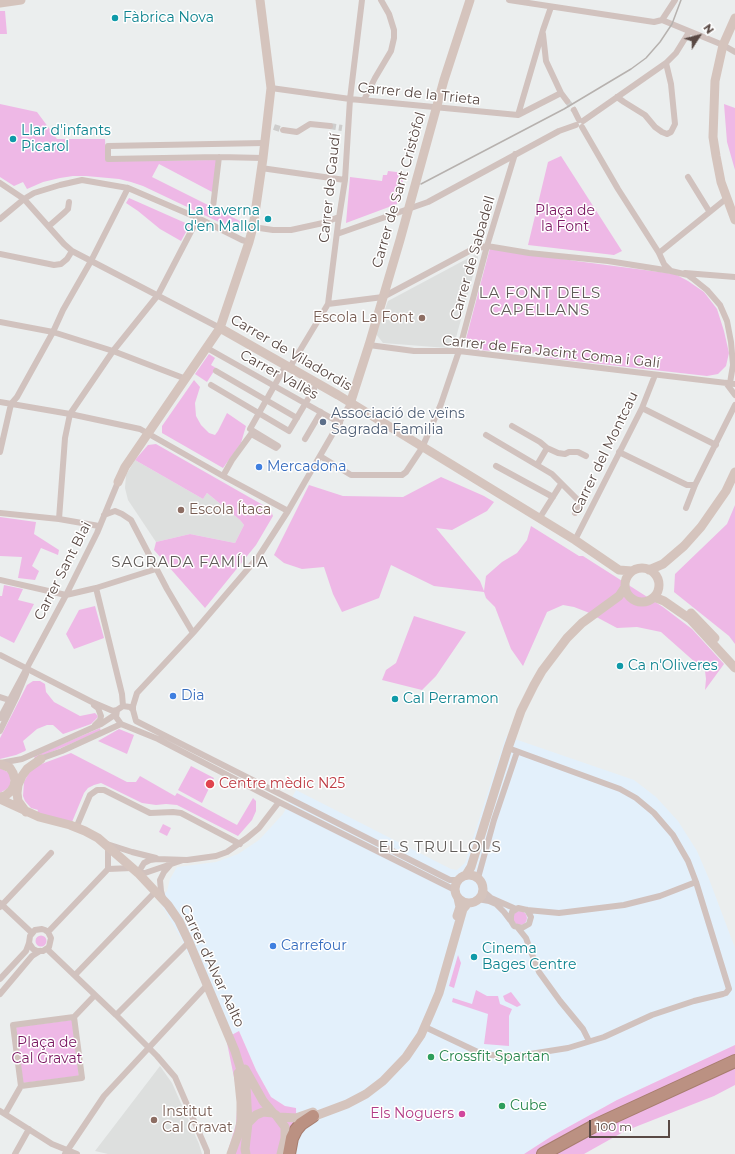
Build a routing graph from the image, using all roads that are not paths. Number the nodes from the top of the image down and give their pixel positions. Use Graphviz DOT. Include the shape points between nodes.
graph roads {
  1 [pos="21,0"];
  2 [pos="260,0"];
  3 [pos="362,0"];
  4 [pos="381,0"];
  5 [pos="470,0"];
  6 [pos="508,0"];
  7 [pos="674,0"];
  8 [pos="0,3"];
  9 [pos="551,7"];
  10 [pos="735,18"];
  11 [pos="662,20"];
  12 [pos="542,30"];
  13 [pos="689,32"];
  14 [pos="723,45"];
  15 [pos="735,52"];
  16 [pos="666,63"];
  17 [pos="270,88"];
  18 [pos="561,93"];
  19 [pos="617,96"];
  20 [pos="350,99"];
  21 [pos="364,100"];
  22 [pos="567,100"];
  23 [pos="436,107"];
  24 [pos="574,110"];
  25 [pos="518,115"];
  26 [pos="580,124"];
  27 [pos="330,126"];
  28 [pos="283,130"];
  29 [pos="264,143"];
  30 [pos="186,144"];
  31 [pos="515,154"];
  32 [pos="219,157"];
  33 [pos="187,158"];
  34 [pos="263,158"];
  35 [pos="261,168"];
  36 [pos="688,177"];
  37 [pos="344,180"];
  38 [pos="0,183"];
  39 [pos="128,188"];
  40 [pos="727,198"];
  41 [pos="24,199"];
  42 [pos="69,202"];
  43 [pos="213,207"];
  44 [pos="408,208"];
  45 [pos="710,211"];
  46 [pos="3,213"];
  47 [pos="339,217"];
  48 [pos="198,218"];
  49 [pos="0,219"];
  50 [pos="735,220"];
  51 [pos="49,226"];
  52 [pos="253,227"];
  53 [pos="337,234"];
  54 [pos="249,242"];
  55 [pos="487,246"];
  56 [pos="72,251"];
  57 [pos="659,253"];
  58 [pos="0,254"];
  59 [pos="91,261"];
  60 [pos="671,271"];
  61 [pos="735,277"];
  62 [pos="158,295"];
  63 [pos="383,297"];
  64 [pos="328,304"];
  65 [pos="0,322"];
  66 [pos="220,328"];
  67 [pos="53,332"];
  68 [pos="369,345"];
  69 [pos="207,348"];
  70 [pos="113,351"];
  71 [pos="459,351"];
  72 [pos="288,366"];
  73 [pos="216,371"];
  74 [pos="655,375"];
  75 [pos="186,379"];
  76 [pos="730,384"];
  77 [pos="211,385"];
  78 [pos="274,387"];
  79 [pos="356,388"];
  80 [pos="314,389"];
  81 [pos="338,395"];
  82 [pos="735,395"];
  83 [pos="266,400"];
  84 [pos="0,402"];
  85 [pos="11,404"];
  86 [pos="305,404"];
  87 [pos="350,404"];
  88 [pos="735,405"];
  89 [pos="642,408"];
  90 [pos="320,412"];
  91 [pos="70,414"];
  92 [pos="259,414"];
  93 [pos="297,418"];
  94 [pos="340,423"];
  95 [pos="512,426"];
  96 [pos="148,433"];
  97 [pos="486,435"];
  98 [pos="305,439"];
  99 [pos="716,445"];
  100 [pos="422,448"];
  101 [pos="547,448"];
  102 [pos="0,452"];
  103 [pos="619,452"];
  104 [pos="320,456"];
  105 [pos="586,456"];
  106 [pos="536,465"];
  107 [pos="496,466"];
  108 [pos="735,472"];
  109 [pos="223,476"];
  110 [pos="118,482"];
  111 [pos="561,484"];
  112 [pos="696,485"];
  113 [pos="553,497"];
  114 [pos="686,508"];
  115 [pos="288,511"];
  116 [pos="0,513"];
  117 [pos="575,513"];
  118 [pos="104,515"];
  119 [pos="59,519"];
  120 [pos="539,520"];
  121 [pos="99,526"];
  122 [pos="575,540"];
  123 [pos="663,564"];
  124 [pos="156,569"];
  125 [pos="619,570"];
  126 [pos="649,570"];
  127 [pos="632,572"];
  128 [pos="657,578"];
  129 [pos="0,580"];
  130 [pos="625,584"];
  131 [pos="96,588"];
  132 [pos="66,594"];
  133 [pos="656,594"];
  134 [pos="619,596"];
  135 [pos="629,596"];
  136 [pos="193,633"];
  137 [pos="0,655"];
  138 [pos="735,660"];
  139 [pos="735,668"];
  140 [pos="26,669"];
  141 [pos="0,694"];
  142 [pos="0,698"];
  143 [pos="9,700"];
  144 [pos="92,702"];
  145 [pos="123,706"];
  146 [pos="117,712"];
  147 [pos="134,713"];
  148 [pos="0,718"];
  149 [pos="123,724"];
  150 [pos="92,728"];
  151 [pos="0,731"];
  152 [pos="506,752"];
  153 [pos="517,752"];
  154 [pos="41,759"];
  155 [pos="0,764"];
  156 [pos="15,778"];
  157 [pos="12,789"];
  158 [pos="0,798"];
  159 [pos="279,802"];
  160 [pos="23,811"];
  161 [pos="76,828"];
  162 [pos="106,844"];
  163 [pos="240,844"];
  164 [pos="51,853"];
  165 [pos="157,859"];
  166 [pos="183,860"];
  167 [pos="171,863"];
  168 [pos="108,870"];
  169 [pos="135,870"];
  170 [pos="472,874"];
  171 [pos="458,880"];
  172 [pos="696,882"];
  173 [pos="482,890"];
  174 [pos="156,891"];
  175 [pos="456,894"];
  176 [pos="163,898"];
  177 [pos="478,899"];
  178 [pos="468,903"];
  179 [pos="1,905"];
  180 [pos="516,909"];
  181 [pos="527,910"];
  182 [pos="511,921"];
  183 [pos="518,928"];
  184 [pos="48,932"];
  185 [pos="32,933"];
  186 [pos="188,942"];
  187 [pos="29,943"];
  188 [pos="47,949"];
  189 [pos="40,951"];
  190 [pos="20,958"];
  191 [pos="25,964"];
  192 [pos="75,975"];
  193 [pos="0,979"];
  194 [pos="208,984"];
  195 [pos="7,986"];
  196 [pos="0,987"];
  197 [pos="0,994"];
  198 [pos="96,995"];
  199 [pos="116,1015"];
  200 [pos="74,1017"];
  201 [pos="425,1027"];
  202 [pos="589,1042"];
  203 [pos="148,1048"];
  204 [pos="235,1052"];
  205 [pos="735,1061"];
  206 [pos="735,1068"];
  207 [pos="22,1086"];
  208 [pos="258,1094"];
  209 [pos="2,1112"];
  210 [pos="276,1115"];
  211 [pos="311,1115"];
  212 [pos="248,1123"];
  213 [pos="29,1129"];
  214 [pos="285,1138"];
  215 [pos="246,1139"];
  216 [pos="66,1152"];
  217 [pos="15,1154"];
  218 [pos="76,1154"];
  219 [pos="207,1154"];
  220 [pos="231,1154"];
  221 [pos="235,1154"];
  222 [pos="246,1154"];
  223 [pos="281,1154"];
  224 [pos="289,1154"];
  225 [pos="543,1154"];
  226 [pos="555,1154"];
  1 -- 8 [label="street"];
  2 -- 17 [label="street"];
  3 -- 20 [label="street, Carrer de Gaudí"];
  4 -- 21 [label="street" via="389,14 394,38 391,51"];
  5 -- 23 [label="street, Carrer de Sant Cristòfol"];
  6 -- 9 [label="street"];
  7 -- 11 [label="street"];
  9 -- 11 [label="street" via="654,22"];
  9 -- 12 [label="street"];
  10 -- 14 [label="street"];
  11 -- 13 [label="street"];
  12 -- 18 [label="street" via="546,61"];
  12 -- 25 [label="street"];
  13 -- 14 [label="street"];
  13 -- 16 [label="street" via="676,53"];
  14 -- 15 [label="street"];
  14 -- 40 [label="street" via="715,81 713,137"];
  16 -- 19 [label="street"];
  16 -- 19 [label="street" via="675,124 671,132 662,132 645,115"];
  17 -- 20 [label="street, Carrer de la Trieta"];
  17 -- 29 [label="street" via="270,126"];
  18 -- 22 [label="street"];
  18 -- 25 [label="street"];
  19 -- 26 [label="street"];
  20 -- 21 [label="street, Carrer de la Trieta"];
  20 -- 37 [label="street, Carrer de Gaudí" via="345,128"];
  21 -- 23 [label="street, Carrer de la Trieta"];
  23 -- 25 [label="street, Carrer de la Trieta"];
  23 -- 44 [label="street, Carrer de Sant Cristòfol"];
  24 -- 26 [label="street"];
  26 -- 31 [label="street" via="559,131"];
  26 -- 57 [label="street"];
  27 -- 28 [label="street" via="310,124 297,132"];
  29 -- 30 [label="street"];
  29 -- 34 [label="street"];
  30 -- 33 [label="street"];
  30 -- 33 [label="street" via="108,146 108,159"];
  31 -- 44 [label="street" via="428,202"];
  31 -- 55 [label="street, Carrer de Sabadell"];
  32 -- 33 [label="street"];
  32 -- 34 [label="street"];
  32 -- 43 [label="street"];
  34 -- 35 [label="street"];
  35 -- 37 [label="street"];
  35 -- 52 [label="street"];
  36 -- 45 [label="street"];
  37 -- 47 [label="street, Carrer de Gaudí"];
  38 -- 41 [label="street, Carrer de Viladordis"];
  39 -- 41 [label="street" via="82,180 34,193"];
  39 -- 48 [label="street"];
  39 -- 59 [label="street"];
  40 -- 45 [label="street"];
  40 -- 50 [label="street"];
  41 -- 46 [label="street"];
  41 -- 51 [label="street, Carrer de Viladordis"];
  42 -- 51 [label="street" via="68,209"];
  44 -- 53 [label="street"];
  44 -- 63 [label="street, Carrer de Sant Cristòfol"];
  45 -- 57 [label="street"];
  46 -- 49 [label="street"];
  47 -- 52 [label="street" via="291,230"];
  47 -- 53 [label="street, Carrer de Gaudí"];
  48 -- 54 [label="street"];
  48 -- 62 [label="street"];
  51 -- 56 [label="street, Carrer de Viladordis"];
  52 -- 54 [label="street"];
  53 -- 64 [label="street, Carrer de Gaudí"];
  54 -- 66 [label="street"];
  55 -- 60 [label="street"];
  55 -- 63 [label="street" via="472,249"];
  55 -- 71 [label="street, Carrer de Sabadell"];
  56 -- 58 [label="street" via="61,264 54,265"];
  56 -- 59 [label="street, Carrer de Viladordis"];
  57 -- 60 [label="street"];
  59 -- 62 [label="street, Carrer de Viladordis"];
  59 -- 67 [label="street"];
  60 -- 61 [label="street"];
  60 -- 76 [label="street" via="692,278 708,290 720,306 727,321 731,342 733,365"];
  62 -- 66 [label="street, Carrer de Viladordis"];
  62 -- 70 [label="street"];
  63 -- 64 [label="street"];
  63 -- 68 [label="street, Carrer de Sant Cristòfol"];
  64 -- 72 [label="street, Carrer de Gaudí"];
  65 -- 67 [label="street"];
  66 -- 69 [label="street"];
  66 -- 72 [label="street, Carrer de Viladordis"];
  67 -- 70 [label="street"];
  67 -- 85 [label="street"];
  68 -- 71 [label="street, Carrer de Fra Jacint Coma i Galí" via="414,351"];
  68 -- 79 [label="street, Carrer de Sant Cristòfol"];
  69 -- 75 [label="street"];
  69 -- 78 [label="street, Carrer Vallès"];
  70 -- 75 [label="street"];
  70 -- 91 [label="street"];
  71 -- 74 [label="street, Carrer de Fra Jacint Coma i Galí"];
  71 -- 100 [label="street, Carrer de Sabadell" via="441,404"];
  72 -- 78 [label="street, Carrer de Gaudí"];
  72 -- 81 [label="street, Carrer de Viladordis"];
  73 -- 83 [label="street"];
  74 -- 76 [label="street, Carrer de Fra Jacint Coma i Galí"];
  74 -- 89 [label="street, Carrer del Montcau"];
  75 -- 96 [label="street"];
  76 -- 82 [label="street"];
  77 -- 92 [label="street"];
  78 -- 83 [label="street, Carrer de Gaudí"];
  78 -- 86 [label="street, Carrer Vallès"];
  79 -- 81 [label="street" via="350,393"];
  79 -- 87 [label="street, Carrer de Sant Cristòfol"];
  80 -- 86 [label="street"];
  81 -- 87 [label="street, Carrer de Viladordis"];
  83 -- 92 [label="street, Carrer de Gaudí"];
  83 -- 93 [label="street"];
  84 -- 85 [label="street"];
  85 -- 91 [label="street"];
  85 -- 102 [label="street"];
  86 -- 90 [label="street, Carrer Vallès"];
  86 -- 93 [label="street"];
  87 -- 94 [label="street, Carrer de Sant Cristòfol"];
  87 -- 100 [label="street, Carrer de Viladordis"];
  88 -- 99 [label="street"];
  89 -- 99 [label="street"];
  89 -- 103 [label="street, Carrer del Montcau"];
  90 -- 94 [label="street, Carrer Vallès"];
  90 -- 98 [label="street"];
  91 -- 96 [label="street"];
  91 -- 119 [label="street" via="65,438"];
  92 -- 93 [label="street" via="289,431"];
  92 -- 109 [label="street, Carrer de Gaudí" via="250,429 278,446 276,448 252,434"];
  94 -- 104 [label="street, Carrer de Sant Cristòfol"];
  95 -- 101 [label="street"];
  96 -- 109 [label="street"];
  96 -- 110 [label="street" via="123,469"];
  97 -- 106 [label="street"];
  99 -- 112 [label="street"];
  100 -- 104 [label="street, Carrer de Sabadell" via="402,475 351,475"];
  100 -- 120 [label="street, Carrer de Viladordis"];
  101 -- 105 [label="street" via="565,454 578,452"];
  101 -- 106 [label="street"];
  103 -- 112 [label="street" via="687,486"];
  103 -- 122 [label="street, Carrer del Montcau"];
  104 -- 115 [label="street, Carrer de Sant Cristòfol"];
  106 -- 111 [label="street" via="552,474"];
  107 -- 113 [label="street"];
  108 -- 123 [label="street" via="726,491 701,527"];
  109 -- 115 [label="street"];
  110 -- 118 [label="street, Carrer Sant Blai"];
  111 -- 113 [label="street"];
  111 -- 117 [label="street" via="580,502"];
  112 -- 114 [label="street"];
  113 -- 120 [label="street"];
  115 -- 136 [label="street, Carrer de Sant Cristòfol" via="259,556"];
  116 -- 119 [label="street"];
  118 -- 121 [label="street, Carrer Sant Blai"];
  118 -- 124 [label="street" via="115,511 131,520"];
  119 -- 121 [label="street"];
  120 -- 122 [label="street, Carrer de Viladordis"];
  121 -- 132 [label="street, Carrer Sant Blai"];
  122 -- 125 [label="street, Carrer de Viladordis"];
  123 -- 126 [label="street"];
  123 -- 128 [label="street"];
  124 -- 131 [label="street"];
  124 -- 136 [label="street"];
  125 -- 127 [label="street"];
  125 -- 130 [label="street"];
  126 -- 127 [label="street" via="640,568"];
  126 -- 128 [label="street"];
  127 -- 130 [label="street"];
  128 -- 133 [label="street"];
  129 -- 132 [label="street"];
  130 -- 134 [label="street"];
  130 -- 135 [label="street"];
  131 -- 132 [label="street"];
  131 -- 145 [label="street"];
  132 -- 140 [label="street, Carrer Sant Blai"];
  133 -- 135 [label="street" via="647,601 640,602"];
  133 -- 138 [label="street" via="692,614"];
  133 -- 139 [label="street" via="690,619"];
  134 -- 135 [label="street"];
  134 -- 152 [label="street" via="582,623 555,652 520,711"];
  136 -- 147 [label="street, Carrer de Sant Cristòfol" via="137,693 133,706"];
  137 -- 140 [label="street"];
  140 -- 143 [label="street, Carrer Sant Blai"];
  140 -- 144 [label="street"];
  140 -- 151 [label="street, Carrer Sant Blai" via="25,678"];
  141 -- 142 [label="street"];
  142 -- 143 [label="street"];
  143 -- 148 [label="street, Carrer Sant Blai"];
  144 -- 146 [label="street"];
  144 -- 150 [label="street" via="101,716"];
  145 -- 146 [label="street"];
  145 -- 147 [label="street" via="128,706"];
  146 -- 149 [label="street" via="117,720"];
  146 -- 150 [label="street"];
  147 -- 149 [label="street" via="131,723"];
  147 -- 171 [label="street" via="136,721 450,880"];
  149 -- 154 [label="street"];
  149 -- 159 [label="street" via="158,739"];
  150 -- 155 [label="street" via="22,759"];
  152 -- 153 [label="street"];
  152 -- 170 [label="street"];
  153 -- 170 [label="street"];
  153 -- 172 [label="street" via="620,789 643,804 673,835 688,861"];
  154 -- 156 [label="street" via="27,765"];
  154 -- 160 [label="street" via="20,779 17,789 18,801"];
  155 -- 156 [label="street" via="10,768"];
  156 -- 157 [label="street"];
  157 -- 158 [label="street"];
  157 -- 160 [label="street" via="14,801"];
  158 -- 160 [label="street, Carrer d'Alvar Aalto"];
  159 -- 163 [label="street" via="259,828"];
  159 -- 175 [label="street"];
  160 -- 161 [label="street, Carrer d'Alvar Aalto"];
  161 -- 162 [label="street, Carrer d'Alvar Aalto"];
  161 -- 163 [label="street" via="90,795 97,790 104,790 150,813 181,813"];
  162 -- 165 [label="street"];
  162 -- 168 [label="street"];
  162 -- 169 [label="street, Carrer d'Alvar Aalto"];
  163 -- 166 [label="street" via="216,856"];
  164 -- 179 [label="street"];
  165 -- 166 [label="street"];
  165 -- 169 [label="street" via="144,863"];
  166 -- 167 [label="street"];
  167 -- 169 [label="street" via="145,873"];
  167 -- 176 [label="street" via="160,880"];
  168 -- 169 [label="street"];
  168 -- 184 [label="street"];
  169 -- 174 [label="street, Carrer d'Alvar Aalto"];
  170 -- 171 [label="street"];
  170 -- 173 [label="street" via="481,883"];
  171 -- 175 [label="street"];
  172 -- 181 [label="street" via="660,896 624,905 559,913"];
  172 -- 202 [label="street" via="728,991 652,1015"];
  173 -- 177 [label="street"];
  173 -- 180 [label="street" via="491,898"];
  174 -- 176 [label="street, Carrer d'Alvar Aalto"];
  174 -- 192 [label="street"];
  175 -- 178 [label="street" via="463,902"];
  175 -- 211 [label="street" via="460,907 435,991 428,1011 409,1047 386,1073 364,1091"];
  176 -- 186 [label="street, Carrer d'Alvar Aalto"];
  177 -- 178 [label="street"];
  177 -- 182 [label="street" via="496,904"];
  178 -- 201 [label="street" via="463,910"];
  179 -- 185 [label="street"];
  180 -- 181 [label="street"];
  180 -- 182 [label="street"];
  181 -- 183 [label="street" via="531,917 529,924 524,928"];
  182 -- 183 [label="street"];
  183 -- 202 [label="street" via="526,938 540,972 583,1029"];
  184 -- 185 [label="street" via="38,929"];
  184 -- 188 [label="street" via="52,941"];
  185 -- 187 [label="street"];
  186 -- 194 [label="street, Carrer d'Alvar Aalto"];
  186 -- 199 [label="street"];
  187 -- 189 [label="street" via="33,949"];
  187 -- 190 [label="street"];
  188 -- 189 [label="street"];
  188 -- 192 [label="street"];
  189 -- 191 [label="street"];
  190 -- 191 [label="street" via="26,959"];
  190 -- 193 [label="street"];
  191 -- 195 [label="street"];
  192 -- 198 [label="street"];
  194 -- 203 [label="street"];
  194 -- 204 [label="street, Carrer d'Alvar Aalto"];
  195 -- 196 [label="street"];
  195 -- 197 [label="street"];
  198 -- 199 [label="street"];
  198 -- 200 [label="street"];
  199 -- 203 [label="street"];
  200 -- 207 [label="street" via="82,1078"];
  200 -- 207 [label="street" via="13,1025"];
  201 -- 202 [label="street" via="482,1054 502,1058 568,1048"];
  201 -- 211 [label="street" via="406,1057 378,1085 347,1104"];
  203 -- 216 [label="street" via="104,1096"];
  203 -- 219 [label="street" via="175,1078"];
  204 -- 208 [label="street, Carrer d'Alvar Aalto"];
  204 -- 212 [label="street, Carrer d'Alvar Aalto" via="246,1086"];
  204 -- 220 [label="street, Carrer d'Alvar Aalto" via="241,1112 239,1132"];
  205 -- 225 [label="highway" via="596,1125"];
  206 -- 226 [label="highway" via="598,1130"];
  207 -- 209 [label="street"];
  208 -- 210 [label="street, Carrer d'Alvar Aalto"];
  208 -- 211 [label="street" via="279,1111"];
  209 -- 213 [label="street"];
  210 -- 211 [label="street" via="296,1118"];
  210 -- 212 [label="street" via="263,1112 256,1114"];
  210 -- 214 [label="street" via="285,1128"];
  211 -- 214 [label="street" via="293,1127"];
  211 -- 224 [label="highway" via="296,1130"];
  212 -- 215 [label="street, Carrer d'Alvar Aalto"];
  213 -- 216 [label="street"];
  213 -- 217 [label="street"];
  214 -- 223 [label="street"];
  215 -- 221 [label="street"];
  215 -- 222 [label="street, Carrer d'Alvar Aalto"];
  216 -- 218 [label="street"];
}
